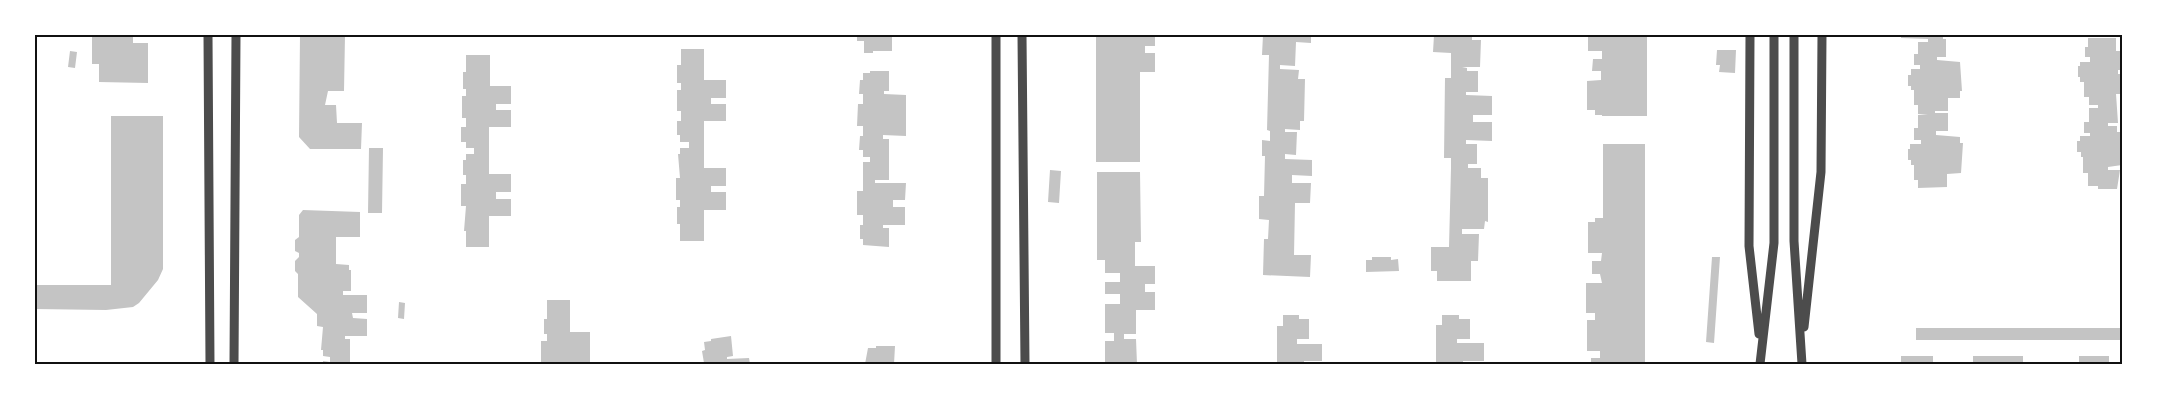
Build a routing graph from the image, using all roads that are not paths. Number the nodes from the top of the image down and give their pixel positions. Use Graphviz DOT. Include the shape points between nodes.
graph roads {
  1 [pos="208,35"];
  2 [pos="236,35"];
  3 [pos="996,35"];
  4 [pos="1022,35"];
  5 [pos="1750,35"];
  6 [pos="1774,35"];
  7 [pos="1794,35"];
  8 [pos="1822,35"];
  9 [pos="1760,349"];
  10 [pos="1802,350"];
  11 [pos="210,364"];
  12 [pos="234,364"];
  13 [pos="996,364"];
  14 [pos="1025,364"];
  15 [pos="1760,364"];
  16 [pos="1802,364"];
  1 -- 11 [label="street"];
  2 -- 12 [label="street"];
  3 -- 13 [label="street"];
  4 -- 14 [label="street"];
  5 -- 9 [label="street" via="1749,246"];
  6 -- 9 [label="street" via="1774,243"];
  7 -- 10 [label="street" via="1794,240"];
  8 -- 10 [label="street" via="1822,172"];
  9 -- 15 [label="street"];
  10 -- 16 [label="street"];
}
